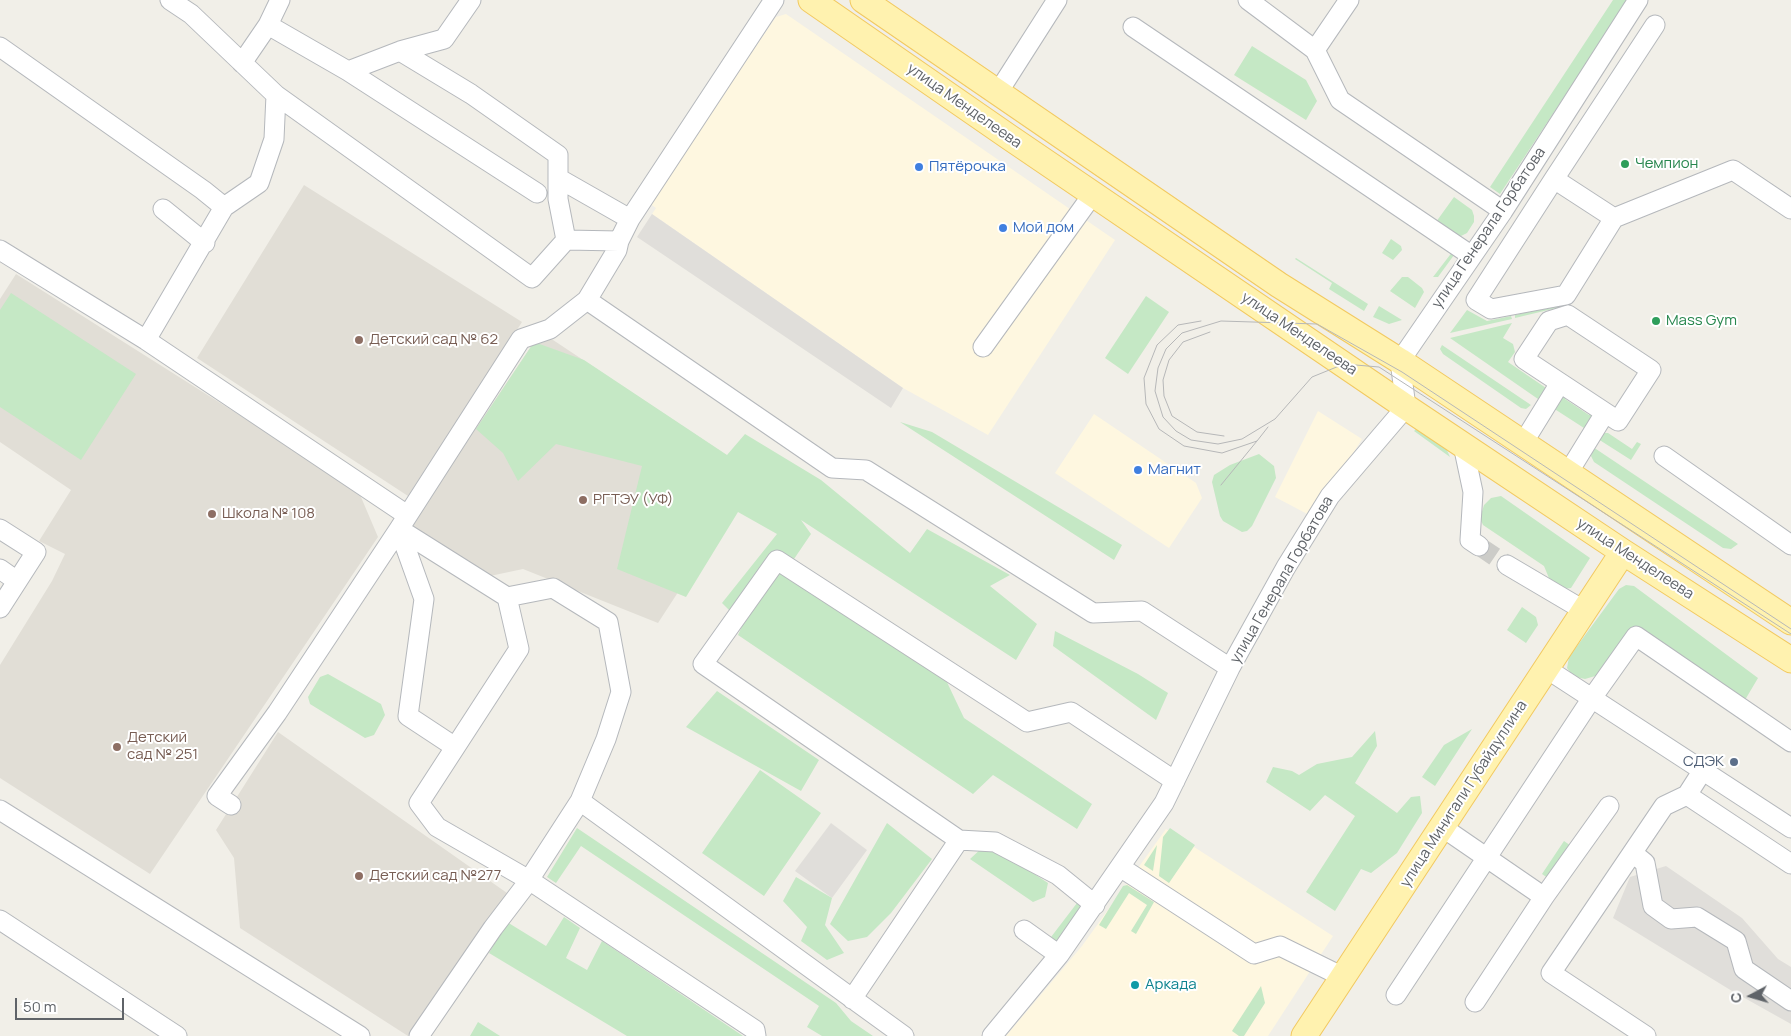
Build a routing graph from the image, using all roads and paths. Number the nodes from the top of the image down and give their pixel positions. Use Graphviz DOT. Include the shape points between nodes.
graph roads {
  1 [pos="170,0"];
  2 [pos="280,0"];
  3 [pos="471,0"];
  4 [pos="774,0"];
  5 [pos="811,0"];
  6 [pos="863,0"];
  7 [pos="1056,0"];
  8 [pos="1248,0"];
  9 [pos="1349,0"];
  10 [pos="1638,0"];
  11 [pos="268,25"];
  12 [pos="1655,25"];
  13 [pos="1133,27"];
  14 [pos="0,48"];
  15 [pos="1315,50"];
  16 [pos="400,51"];
  17 [pos="242,63"];
  18 [pos="348,71"];
  19 [pos="997,94"];
  20 [pos="276,95"];
  21 [pos="558,178"];
  22 [pos="1554,180"];
  23 [pos="537,193"];
  24 [pos="1093,194"];
  25 [pos="224,207"];
  26 [pos="163,209"];
  27 [pos="1503,209"];
  28 [pos="1791,209"];
  29 [pos="1614,218"];
  30 [pos="630,219"];
  31 [pos="1526,223"];
  32 [pos="566,240"];
  33 [pos="620,241"];
  34 [pos="205,243"];
  35 [pos="0,250"];
  36 [pos="1472,256"];
  37 [pos="587,300"];
  38 [pos="146,340"];
  39 [pos="983,347"];
  40 [pos="1400,360"];
  41 [pos="1560,383"];
  42 [pos="1406,407"];
  43 [pos="1606,413"];
  44 [pos="1523,443"];
  45 [pos="1463,445"];
  46 [pos="1664,456"];
  47 [pos="1568,473"];
  48 [pos="403,522"];
  49 [pos="0,529"];
  50 [pos="1791,545"];
  51 [pos="1479,546"];
  52 [pos="1623,552"];
  53 [pos="1507,565"];
  54 [pos="0,569"];
  55 [pos="17,581"];
  56 [pos="507,598"];
  57 [pos="0,608"];
  58 [pos="1585,611"];
  59 [pos="1791,622"];
  60 [pos="1791,660"];
  61 [pos="1230,668"];
  62 [pos="1547,669"];
  63 [pos="1592,698"];
  64 [pos="1791,742"];
  65 [pos="455,747"];
  66 [pos="1703,770"];
  67 [pos="1175,781"];
  68 [pos="1687,795"];
  69 [pos="580,801"];
  70 [pos="232,805"];
  71 [pos="1609,806"];
  72 [pos="0,810"];
  73 [pos="1442,827"];
  74 [pos="1791,828"];
  75 [pos="959,840"];
  76 [pos="1634,854"];
  77 [pos="1488,858"];
  78 [pos="1791,864"];
  79 [pos="1120,867"];
  80 [pos="529,880"];
  81 [pos="1544,897"];
  82 [pos="1095,905"];
  83 [pos="0,920"];
  84 [pos="1024,930"];
  85 [pos="1059,955"];
  86 [pos="1343,977"];
  87 [pos="1396,995"];
  88 [pos="852,999"];
  89 [pos="1791,1000"];
  90 [pos="1475,1002"];
  91 [pos="1307,1035"];
  92 [pos="177,1036"];
  93 [pos="360,1036"];
  94 [pos="420,1036"];
  95 [pos="756,1036"];
  96 [pos="904,1036"];
  97 [pos="992,1036"];
  98 [pos="1646,1036"];
  1 -- 17 [label="street" via="191,14"];
  2 -- 11 [label="street"];
  3 -- 16 [label="street" via="444,39"];
  4 -- 30 [label="street"];
  5 -- 24 [label="main road, улица Менделеева"];
  6 -- 19 [label="main road, улица Менделеева"];
  7 -- 19 [label="street"];
  8 -- 15 [label="street"];
  9 -- 15 [label="street"];
  10 -- 27 [label="street, улица Генерала Горбатова"];
  11 -- 17 [label="street"];
  11 -- 18 [label="street"];
  12 -- 22 [label="street"];
  13 -- 36 [label="street"];
  14 -- 25 [label="street"];
  15 -- 27 [label="street" via="1340,100"];
  16 -- 18 [label="street"];
  16 -- 21 [label="street" via="471,94 558,155"];
  17 -- 20 [label="street"];
  18 -- 23 [label="street"];
  19 -- 40 [label="main road, улица Менделеева" via="1279,285"];
  20 -- 25 [label="street" via="274,139 260,184"];
  20 -- 32 [label="street" via="532,278"];
  21 -- 30 [label="street"];
  21 -- 32 [label="street" via="558,200"];
  22 -- 29 [label="street"];
  22 -- 31 [label="street"];
  24 -- 39 [label="street"];
  24 -- 42 [label="main road, улица Менделеева"];
  25 -- 34 [label="street"];
  26 -- 34 [label="street"];
  27 -- 31 [label="street"];
  27 -- 36 [label="street, улица Генерала Горбатова"];
  28 -- 29 [label="street" via="1734,170"];
  29 -- 31 [label="street" via="1566,295 1491,309 1476,300"];
  30 -- 33 [label="street"];
  32 -- 33 [label="street"];
  33 -- 37 [label="street"];
  34 -- 38 [label="street"];
  35 -- 38 [label="street"];
  36 -- 40 [label="street, улица Генерала Горбатова"];
  37 -- 48 [label="street" via="550,329 522,339 487,404"];
  37 -- 61 [label="street" via="832,468 866,470 1093,613 1142,610"];
  38 -- 48 [label="street"];
  40 -- 42 [label="street"];
  40 -- 44 [label="main road, улица Менделеева"];
  41 -- 43 [label="street"];
  41 -- 43 [label="street" via="1524,359 1549,321 1568,316 1651,370 1618,421"];
  41 -- 44 [label="street"];
  42 -- 45 [label="main road, улица Менделеева"];
  42 -- 61 [label="street, улица Генерала Горбатова" via="1330,496"];
  43 -- 47 [label="street"];
  44 -- 47 [label="main road, улица Менделеева"];
  45 -- 51 [label="street" via="1473,492 1470,540"];
  45 -- 52 [label="main road, улица Менделеева"];
  46 -- 50 [label="street"];
  47 -- 59 [label="main road, улица Менделеева"];
  48 -- 56 [label="street"];
  48 -- 65 [label="street" via="424,599 408,716"];
  48 -- 70 [label="street" via="277,713 217,796"];
  49 -- 55 [label="street" via="36,552"];
  52 -- 58 [label="main road, улица Минигали Губайдуллина"];
  52 -- 60 [label="main road, улица Менделеева"];
  53 -- 58 [label="street"];
  54 -- 55 [label="street"];
  55 -- 57 [label="street"];
  56 -- 65 [label="street" via="519,649"];
  56 -- 69 [label="street" via="552,588 608,622 621,692 606,739"];
  58 -- 62 [label="main road, улица Минигали Губайдуллина"];
  61 -- 67 [label="street, улица Генерала Горбатова"];
  62 -- 63 [label="street"];
  62 -- 73 [label="main road, улица Минигали Губайдуллина"];
  63 -- 64 [label="street" via="1636,636"];
  63 -- 66 [label="street"];
  63 -- 77 [label="street"];
  65 -- 80 [label="street" via="419,803 437,827"];
  66 -- 68 [label="street"];
  66 -- 74 [label="street"];
  67 -- 75 [label="street" via="1071,712 1027,722 776,560 704,664"];
  67 -- 79 [label="street, улица Генерала Горбатова" via="1164,803"];
  68 -- 76 [label="street" via="1664,806"];
  68 -- 78 [label="street"];
  69 -- 80 [label="street"];
  69 -- 88 [label="street"];
  71 -- 81 [label="street"];
  72 -- 93 [label="street"];
  73 -- 77 [label="street"];
  73 -- 86 [label="main road, улица Минигали Губайдуллина"];
  75 -- 82 [label="street" via="995,842 1058,875"];
  75 -- 88 [label="street"];
  76 -- 89 [label="street" via="1645,864 1653,906 1671,920 1697,917 1736,941 1744,969"];
  76 -- 98 [label="street" via="1551,973"];
  77 -- 81 [label="street"];
  77 -- 87 [label="street"];
  79 -- 82 [label="street, улица Генерала Горбатова"];
  79 -- 86 [label="street" via="1254,954 1280,946"];
  80 -- 94 [label="street"];
  80 -- 95 [label="street" via="755,1030"];
  81 -- 90 [label="street"];
  82 -- 85 [label="street, улица Генерала Горбатова"];
  83 -- 92 [label="street"];
  84 -- 85 [label="street"];
  85 -- 97 [label="street, улица Генерала Горбатова"];
  86 -- 91 [label="main road, улица Минигали Губайдуллина"];
  88 -- 96 [label="street"];
}
